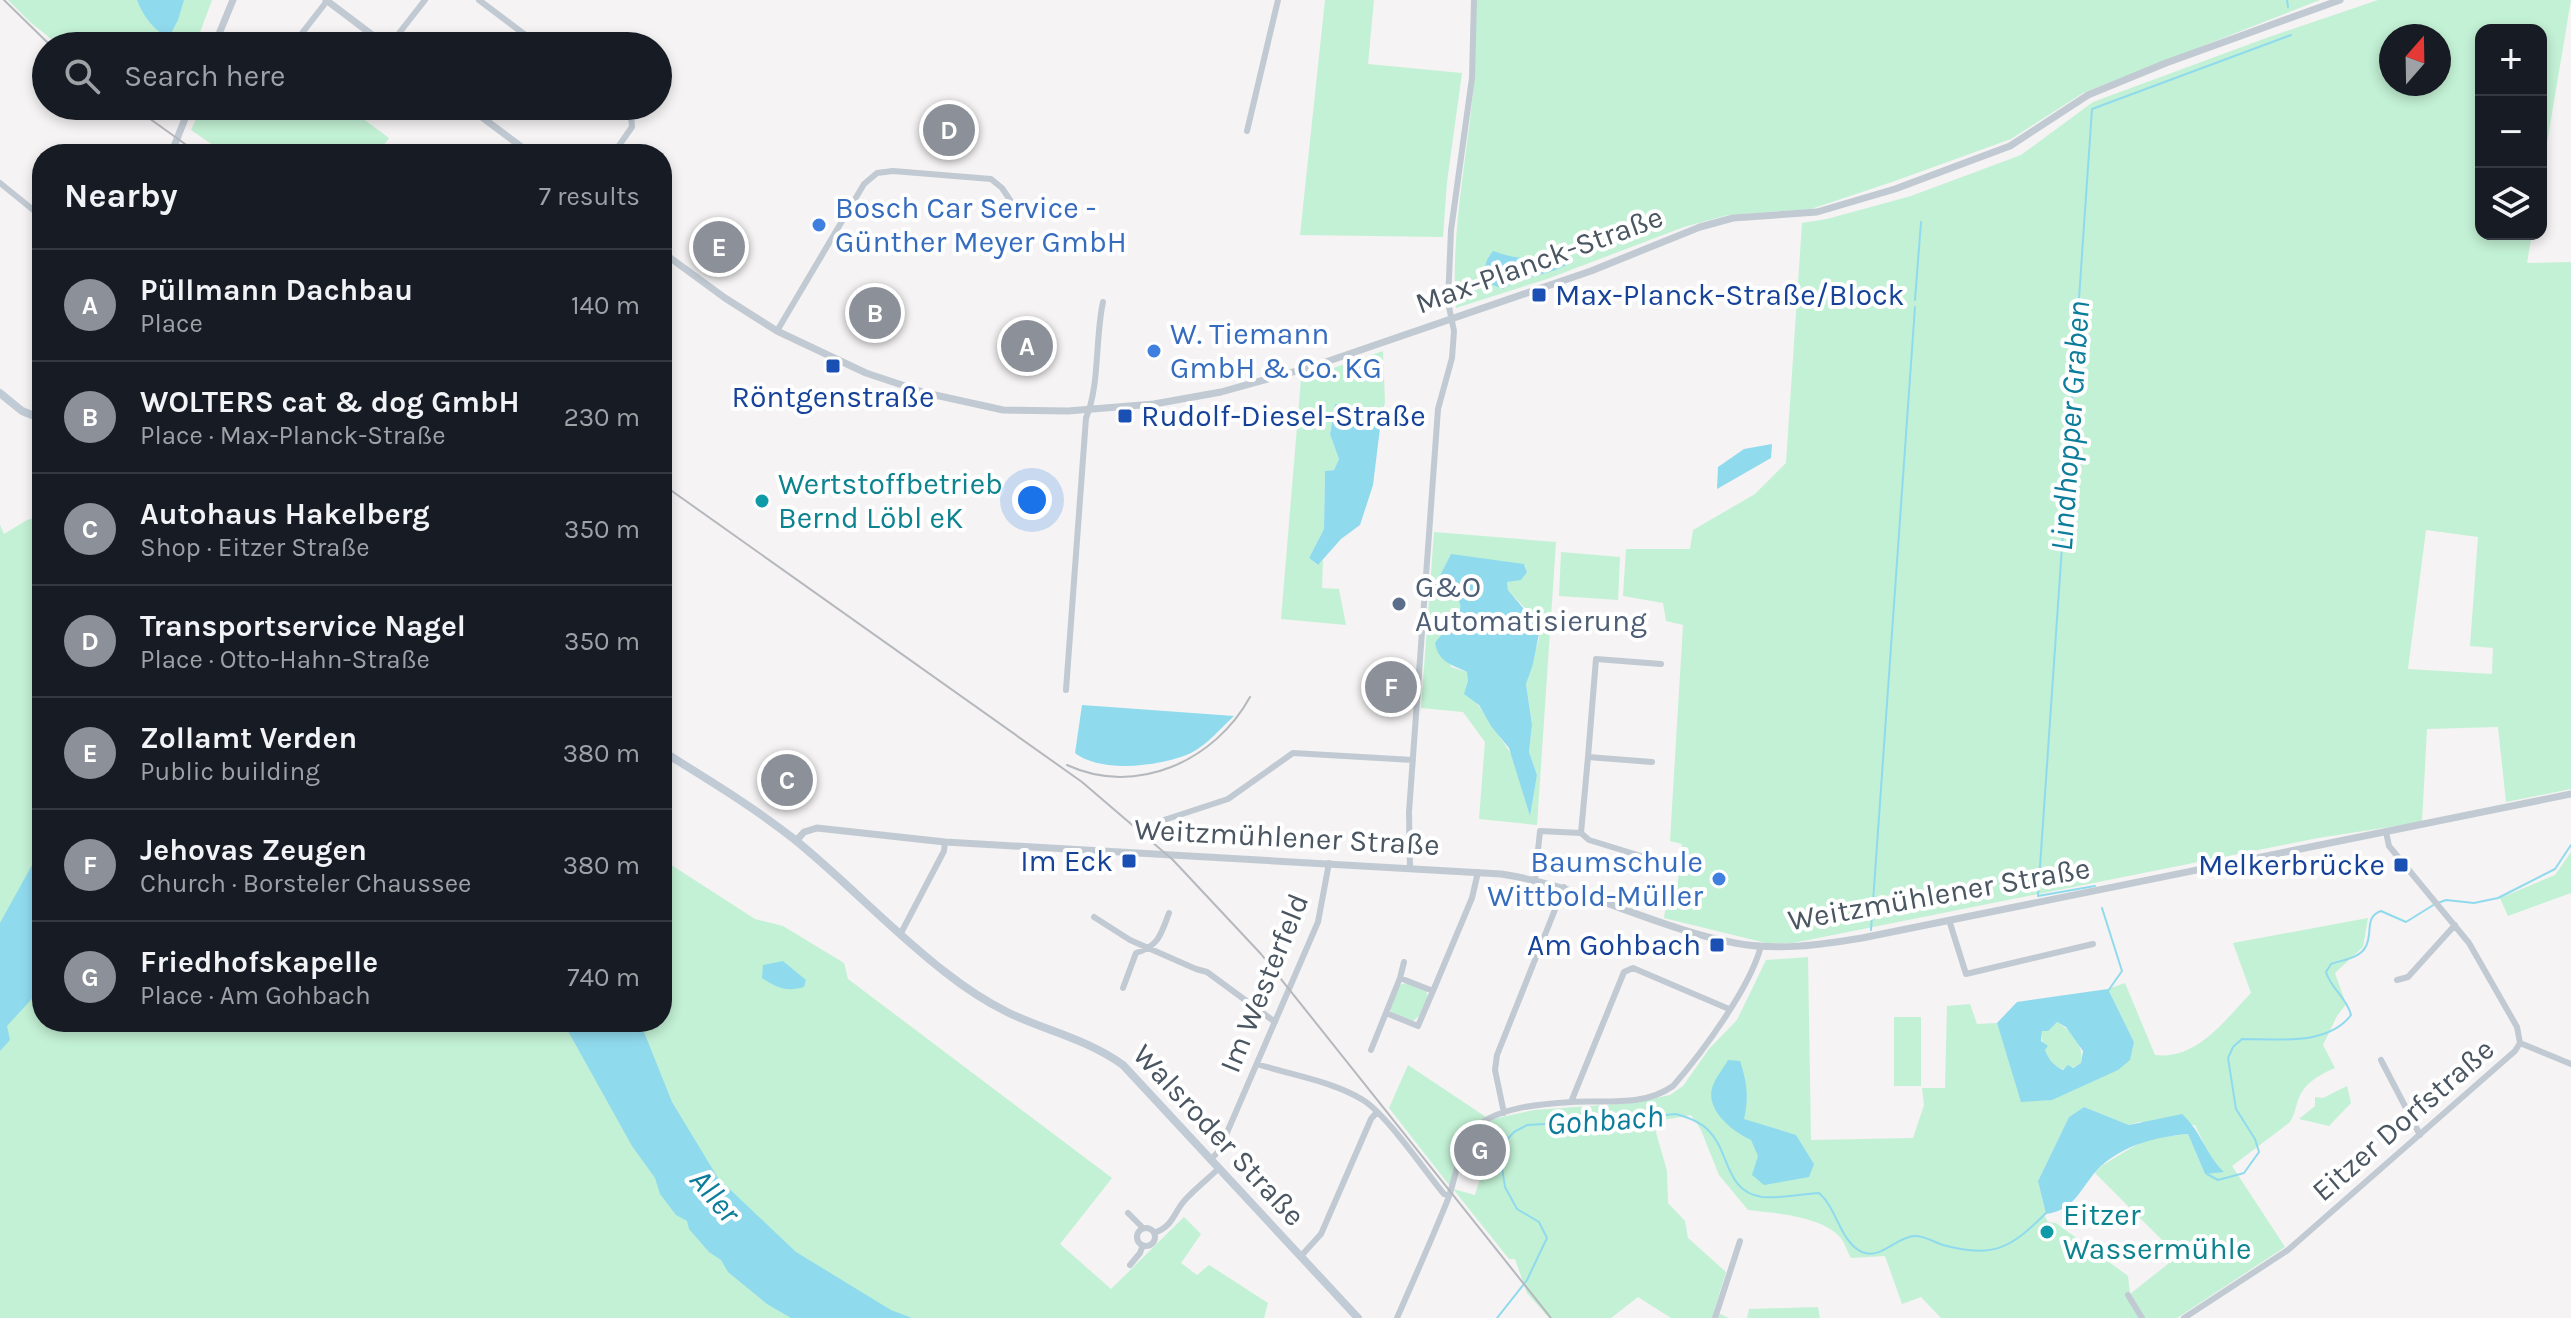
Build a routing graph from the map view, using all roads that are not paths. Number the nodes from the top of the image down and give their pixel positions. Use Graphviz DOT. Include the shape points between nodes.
graph roads {
  1 [pos="232,0"];
  2 [pos="326,0"];
  3 [pos="425,0"];
  4 [pos="479,0"];
  5 [pos="1278,0"];
  6 [pos="1474,0"];
  7 [pos="2340,0"];
  8 [pos="219,32"];
  9 [pos="302,32"];
  10 [pos="369,32"];
  11 [pos="399,32"];
  12 [pos="521,32"];
  13 [pos="184,120"];
  14 [pos="486,120"];
  15 [pos="631,120"];
  16 [pos="1247,131"];
  17 [pos="175,144"];
  18 [pos="518,144"];
  19 [pos="620,144"];
  20 [pos="0,183"];
  21 [pos="1012,203"];
  22 [pos="32,209"];
  23 [pos="672,259"];
  24 [pos="1103,302"];
  25 [pos="1450,319"];
  26 [pos="777,331"];
  27 [pos="0,393"];
  28 [pos="1089,410"];
  29 [pos="32,415"];
  30 [pos="1661,664"];
  31 [pos="1066,690"];
  32 [pos="672,757"];
  33 [pos="1588,757"];
  34 [pos="1413,760"];
  35 [pos="1652,762"];
  36 [pos="2571,794"];
  37 [pos="2386,832"];
  38 [pos="1581,833"];
  39 [pos="1163,835"];
  40 [pos="796,841"];
  41 [pos="945,842"];
  42 [pos="1654,860"];
  43 [pos="1329,863"];
  44 [pos="1410,868"];
  45 [pos="1478,872"];
  46 [pos="1535,880"];
  47 [pos="1564,887"];
  48 [pos="1169,913"];
  49 [pos="1094,917"];
  50 [pos="1949,920"];
  51 [pos="2455,925"];
  52 [pos="901,933"];
  53 [pos="2093,944"];
  54 [pos="1761,946"];
  55 [pos="1149,949"];
  56 [pos="1404,962"];
  57 [pos="1400,978"];
  58 [pos="2397,980"];
  59 [pos="1123,988"];
  60 [pos="1433,991"];
  61 [pos="1729,1009"];
  62 [pos="1386,1013"];
  63 [pos="1275,1022"];
  64 [pos="2520,1043"];
  65 [pos="1371,1050"];
  66 [pos="2381,1060"];
  67 [pos="1257,1064"];
  68 [pos="2571,1064"];
  69 [pos="1571,1102"];
  70 [pos="1377,1112"];
  71 [pos="1504,1113"];
  72 [pos="2420,1135"];
  73 [pos="1211,1159"];
  74 [pos="1219,1168"];
  75 [pos="1449,1196"];
  76 [pos="1128,1213"];
  77 [pos="1143,1228"];
  78 [pos="1154,1233"];
  79 [pos="1740,1241"];
  80 [pos="1143,1245"];
  81 [pos="1301,1256"];
  82 [pos="1130,1265"];
  83 [pos="2128,1295"];
  84 [pos="1358,1318"];
  85 [pos="1397,1318"];
  86 [pos="1715,1318"];
  87 [pos="2142,1318"];
  88 [pos="2184,1318"];
  1 -- 8 [label="street"];
  2 -- 9 [label="street"];
  2 -- 10 [label="street"];
  3 -- 11 [label="street"];
  4 -- 12 [label="street"];
  5 -- 16 [label="street"];
  6 -- 25 [label="street" via="1472,78 1451,230"];
  7 -- 25 [label="street, Max-Planck-Straße" via="2088,95 2010,146 1895,189 1817,212 1733,218 1700,227"];
  13 -- 17 [label="street"];
  14 -- 18 [label="street"];
  15 -- 19 [label="street"];
  20 -- 22 [label="street"];
  21 -- 26 [label="street" via="991,179 877,173 864,184"];
  23 -- 26 [label="street, Max-Planck-Straße"];
  24 -- 28 [label="street"];
  25 -- 28 [label="street, Max-Planck-Straße" via="1221,392"];
  25 -- 34 [label="street" via="1453,345 1438,409"];
  26 -- 28 [label="street, Max-Planck-Straße" via="866,373 949,400 1003,410"];
  27 -- 29 [label="main road"];
  28 -- 31 [label="street"];
  30 -- 33 [label="street" via="1596,659"];
  32 -- 40 [label="main road, Walsroder Straße"];
  33 -- 35 [label="street"];
  33 -- 38 [label="street"];
  34 -- 39 [label="street" via="1293,753 1228,799 1164,820"];
  34 -- 44 [label="street"];
  36 -- 37 [label="street, Weitzmühlener Straße"];
  37 -- 50 [label="street, Weitzmühlener Straße"];
  37 -- 51 [label="street, Eitzer Dorfstraße" via="2389,846"];
  38 -- 42 [label="street"];
  38 -- 46 [label="street" via="1540,831"];
  40 -- 41 [label="street, Weitzmühlener Straße" via="817,828"];
  40 -- 52 [label="main road, Walsroder Straße"];
  41 -- 43 [label="street, Weitzmühlener Straße"];
  41 -- 52 [label="street"];
  43 -- 44 [label="street, Weitzmühlener Straße"];
  43 -- 63 [label="street, Im Westerfeld" via="1318,922"];
  44 -- 45 [label="street, Weitzmühlener Straße"];
  45 -- 46 [label="street, Weitzmühlener Straße"];
  45 -- 60 [label="street"];
  46 -- 47 [label="street, Weitzmühlener Straße"];
  47 -- 54 [label="street, Weitzmühlener Straße" via="1706,936"];
  47 -- 71 [label="street" via="1497,1055"];
  48 -- 55 [label="street"];
  49 -- 55 [label="street"];
  50 -- 53 [label="street" via="1966,974"];
  50 -- 54 [label="street, Weitzmühlener Straße" via="1834,943"];
  51 -- 58 [label="street" via="2408,977"];
  51 -- 64 [label="street, Eitzer Dorfstraße" via="2499,992"];
  52 -- 73 [label="main road, Walsroder Straße" via="944,972 1008,1013 1105,1051"];
  54 -- 61 [label="street"];
  55 -- 59 [label="street" via="1136,953"];
  55 -- 63 [label="street" via="1207,972"];
  56 -- 57 [label="street"];
  57 -- 60 [label="street"];
  57 -- 62 [label="street"];
  60 -- 62 [label="street" via="1418,1026"];
  61 -- 69 [label="street" via="1707,1045 1667,1091 1631,1101"];
  61 -- 69 [label="street" via="1633,968 1624,972"];
  62 -- 65 [label="street"];
  63 -- 67 [label="street, Im Westerfeld"];
  64 -- 68 [label="street"];
  64 -- 72 [label="street, Eitzer Dorfstraße"];
  66 -- 72 [label="street"];
  67 -- 70 [label="street" via="1349,1094"];
  67 -- 73 [label="street, Im Westerfeld"];
  69 -- 71 [label="street"];
  70 -- 75 [label="street"];
  70 -- 81 [label="street" via="1321,1234"];
  71 -- 75 [label="street" via="1468,1135"];
  72 -- 88 [label="street, Eitzer Dorfstraße" via="2288,1250"];
  73 -- 74 [label="main road, Walsroder Straße"];
  74 -- 78 [label="street" via="1182,1203 1175,1218"];
  74 -- 81 [label="main road, Walsroder Straße"];
  75 -- 85 [label="street"];
  76 -- 77 [label="street"];
  77 -- 78 [label="street"];
  77 -- 80 [label="street" via="1137,1236"];
  78 -- 80 [label="street" via="1153,1242"];
  79 -- 86 [label="street"];
  80 -- 82 [label="street"];
  81 -- 84 [label="main road, Walsroder Straße"];
  83 -- 87 [label="street"];
}
